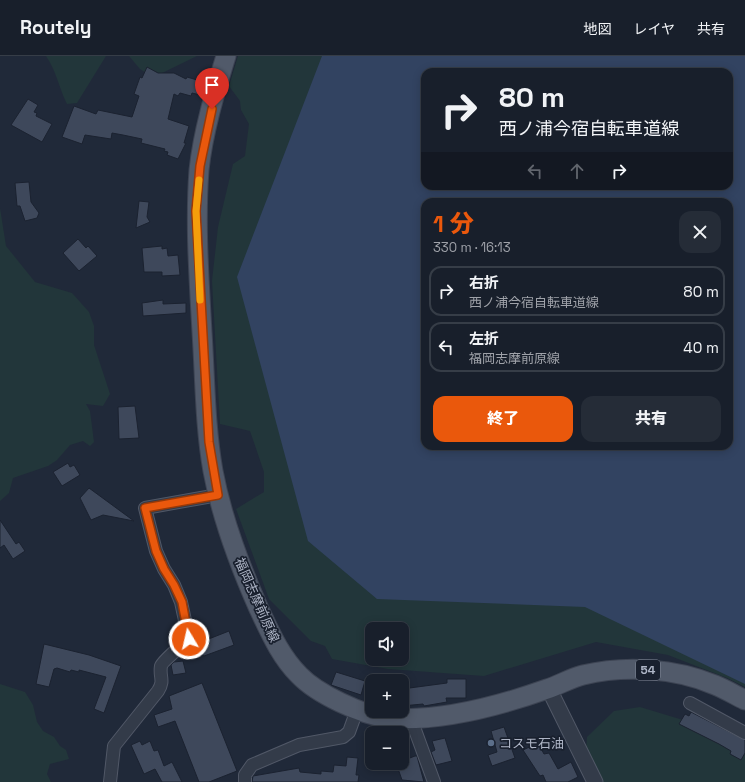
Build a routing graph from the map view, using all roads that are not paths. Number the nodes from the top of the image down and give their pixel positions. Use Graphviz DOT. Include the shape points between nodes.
graph roads {
  1 [pos="226,56"];
  2 [pos="218,495"];
  3 [pos="549,689"];
  4 [pos="745,700"];
  5 [pos="690,703"];
  6 [pos="357,710"];
  7 [pos="411,719"];
  8 [pos="745,733"];
  9 [pos="110,782"];
  10 [pos="245,782"];
  11 [pos="434,782"];
  12 [pos="595,782"];
  1 -- 2 [label="main road, 福岡志摩前原線 / 54" via="208,123 200,166 196,211 209,442"];
  2 -- 6 [label="main road, 福岡志摩前原線 / 54" via="228,533 249,586 285,659 301,678"];
  2 -- 9 [label="street" via="145,508 156,551 182,602 189,639 165,659 161,666 163,683 114,746"];
  3 -- 4 [label="main road, 福岡志摩前原線 / 54" via="580,675 635,669 680,675 714,684"];
  3 -- 7 [label="main road, 福岡志摩前原線 / 54" via="511,701 440,716"];
  3 -- 12 [label="street"];
  5 -- 8 [label="street"];
  6 -- 7 [label="main road, 福岡志摩前原線 / 54" via="386,717"];
  6 -- 10 [label="street" via="354,723 343,737 299,745 252,765"];
  7 -- 11 [label="street"];
}
